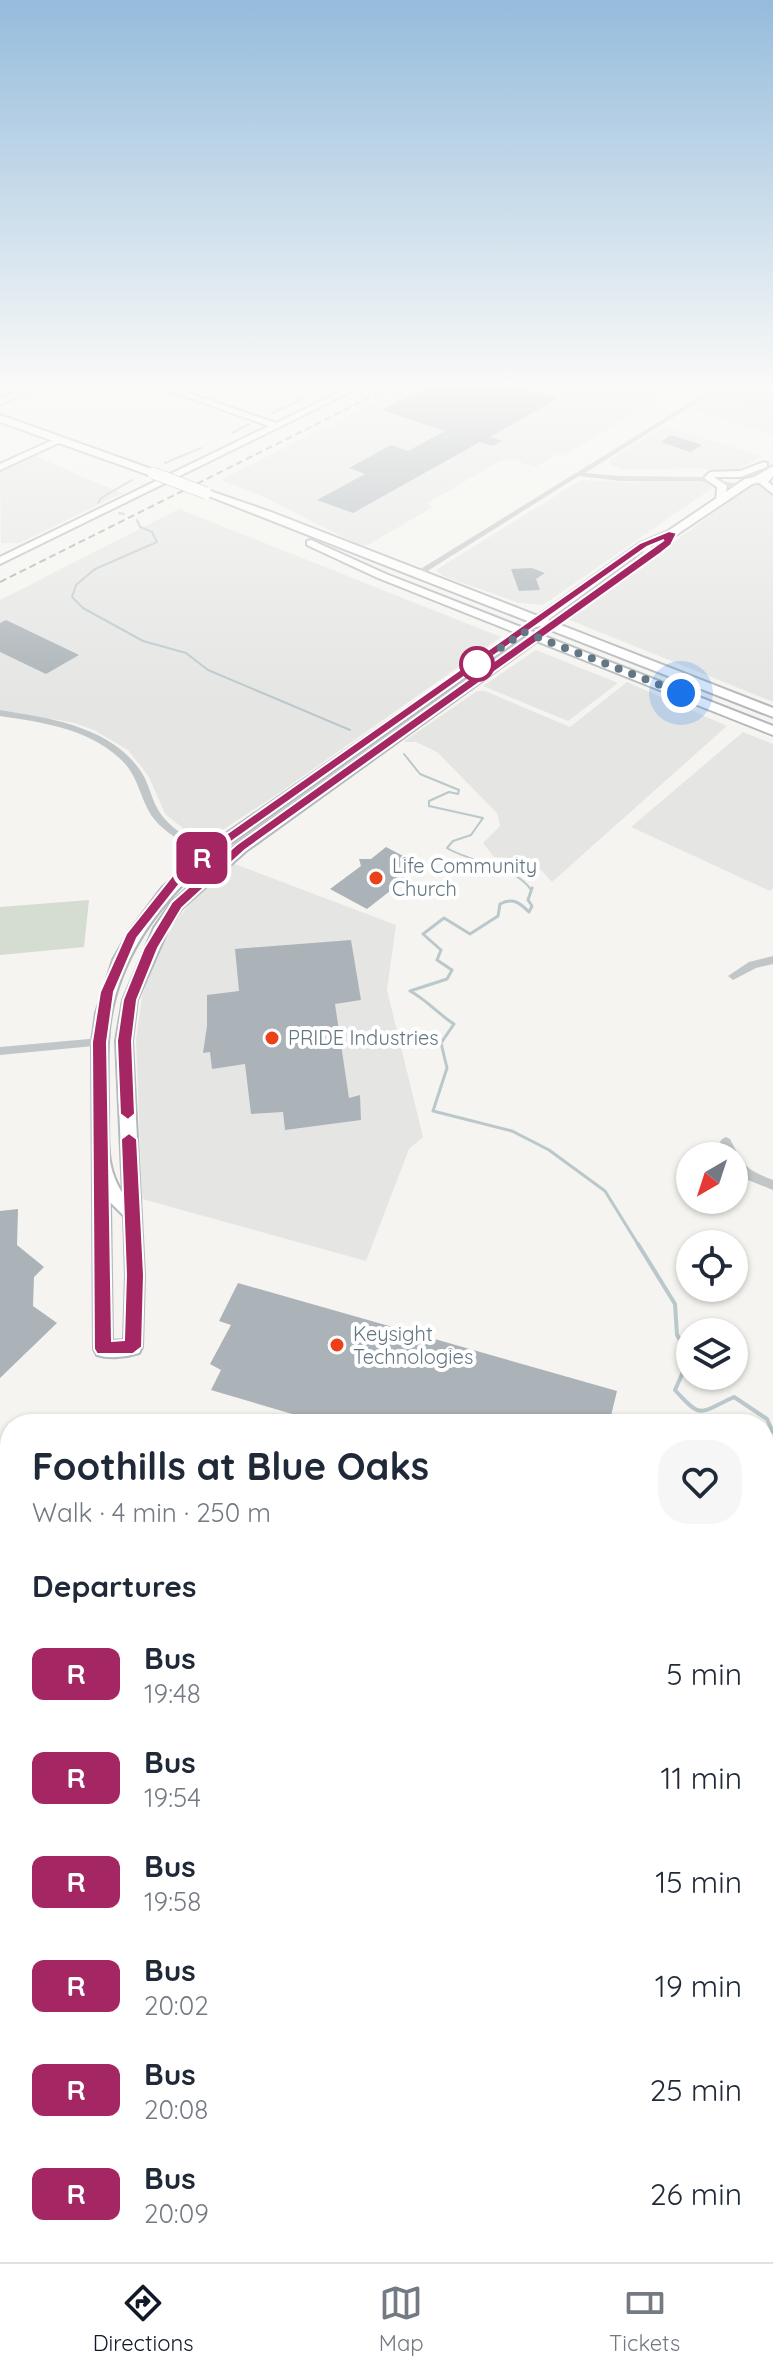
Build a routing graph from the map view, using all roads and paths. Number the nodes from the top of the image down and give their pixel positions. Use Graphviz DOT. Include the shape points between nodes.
graph roads {
  1 [pos="144,491"];
  2 [pos="200,491"];
  3 [pos="551,491"];
  4 [pos="721,491"];
  5 [pos="736,491"];
  6 [pos="719,502"];
  7 [pos="253,511"];
  8 [pos="672,533"];
  9 [pos="644,545"];
  10 [pos="317,546"];
  11 [pos="0,550"];
  12 [pos="12,555"];
  13 [pos="0,561"];
  14 [pos="640,563"];
  15 [pos="418,573"];
  16 [pos="569,601"];
  17 [pos="492,603"];
  18 [pos="545,624"];
  19 [pos="530,634"];
  20 [pos="0,713"];
  21 [pos="773,713"];
  22 [pos="742,718"];
  23 [pos="773,723"];
  24 [pos="773,731"];
  25 [pos="209,852"];
  26 [pos="226,860"];
  27 [pos="773,960"];
  28 [pos="733,976"];
  29 [pos="124,1041"];
  30 [pos="100,1042"];
  31 [pos="0,1051"];
  32 [pos="101,1168"];
  33 [pos="748,1175"];
  34 [pos="773,1185"];
  35 [pos="131,1212"];
  1 -- 12 [label="street"];
  2 -- 7 [label="main road, bridge"];
  3 -- 15 [label="street"];
  4 -- 6 [label="street"];
  5 -- 6 [label="main road"];
  6 -- 8 [label="main road"];
  7 -- 10 [label="main road"];
  7 -- 15 [label="main road"];
  8 -- 9 [label="main road"];
  8 -- 14 [label="main road"];
  9 -- 14 [label="street" via="650,552"];
  9 -- 16 [label="main road"];
  10 -- 15 [label="main road"];
  10 -- 19 [label="main road"];
  11 -- 12 [label="street"];
  12 -- 13 [label="street"];
  14 -- 18 [label="main road"];
  15 -- 17 [label="main road"];
  16 -- 17 [label="main road" via="536,610"];
  16 -- 18 [label="main road"];
  17 -- 18 [label="main road"];
  18 -- 19 [label="main road"];
  18 -- 21 [label="main road"];
  19 -- 22 [label="main road"];
  19 -- 25 [label="street"];
  19 -- 26 [label="street"];
  20 -- 25 [label="street" via="71,727 117,750 139,775 164,825"];
  22 -- 23 [label="main road"];
  22 -- 24 [label="main road"];
  25 -- 26 [label="street"];
  25 -- 30 [label="street" via="178,878 131,937 107,992"];
  26 -- 29 [label="street" via="177,905 161,928 130,1000"];
  27 -- 28 [label="street"];
  29 -- 30 [label="street"];
  29 -- 35 [label="street"];
  30 -- 31 [label="street"];
  30 -- 32 [label="street"];
  32 -- 35 [label="street" via="115,1197"];
  32 -- 35 [label="street" via="103,1349 133,1347"];
  33 -- 34 [label="street"];
}
